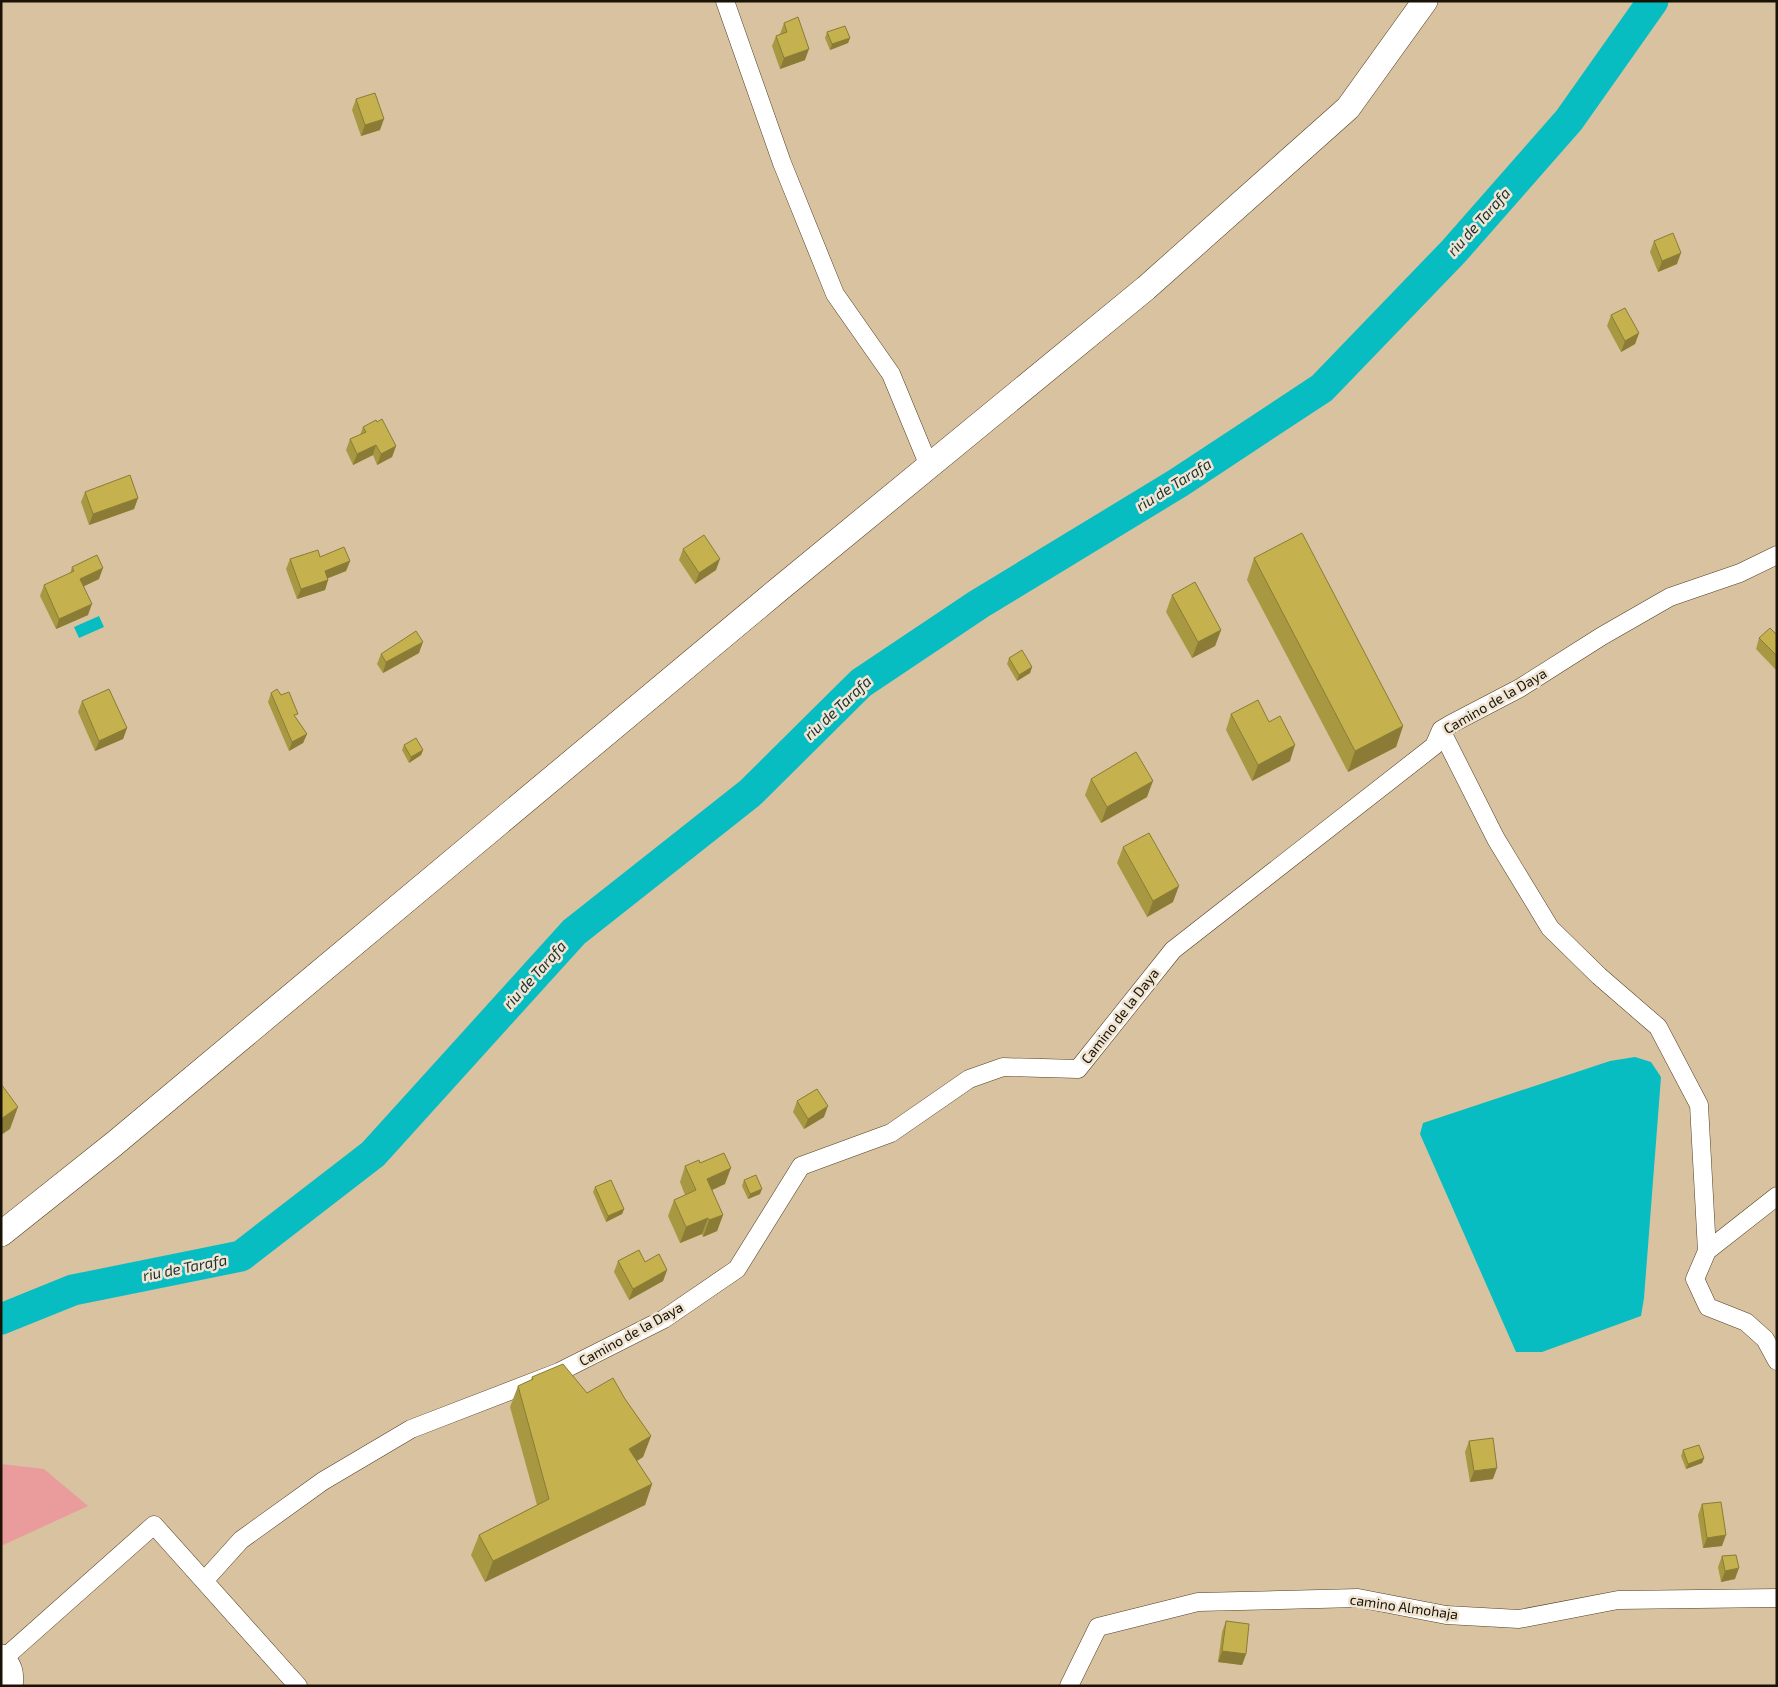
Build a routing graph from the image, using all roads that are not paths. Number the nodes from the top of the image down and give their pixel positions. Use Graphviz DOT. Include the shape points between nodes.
graph roads {
  1 [pos="725,1"];
  2 [pos="1425,1"];
  3 [pos="929,466"];
  4 [pos="1777,555"];
  5 [pos="1441,730"];
  6 [pos="1777,1196"];
  7 [pos="1,1234"];
  8 [pos="1707,1251"];
  9 [pos="1777,1360"];
  10 [pos="204,1581"];
  11 [pos="1777,1598"];
  12 [pos="2,1658"];
  13 [pos="10,1686"];
  14 [pos="298,1686"];
  15 [pos="1069,1686"];
  1 -- 3 [label="street" via="782,163 835,294 891,374"];
  2 -- 3 [label="main road" via="1348,108 1146,288"];
  3 -- 7 [label="main road" via="114,1144"];
  4 -- 5 [label="street, Camino de la Daya" via="1740,574 1670,596 1520,688"];
  5 -- 8 [label="street" via="1496,839 1550,928 1658,1027 1699,1105"];
  5 -- 10 [label="street, Camino de la Daya" via="1434,746 1173,950 1078,1069 1002,1067 969,1079 891,1133 802,1166 737,1269 664,1319 559,1372 411,1429 323,1481 241,1540"];
  6 -- 8 [label="street"];
  8 -- 9 [label="street" via="1695,1279 1708,1307 1746,1322 1765,1339"];
  10 -- 12 [label="street" via="154,1525"];
  10 -- 14 [label="street"];
  11 -- 15 [label="street, camino Almohaja" via="1618,1600 1519,1619 1446,1615 1358,1598 1198,1602 1098,1627"];
  12 -- 13 [label="main road" via="10,1670"];
}
